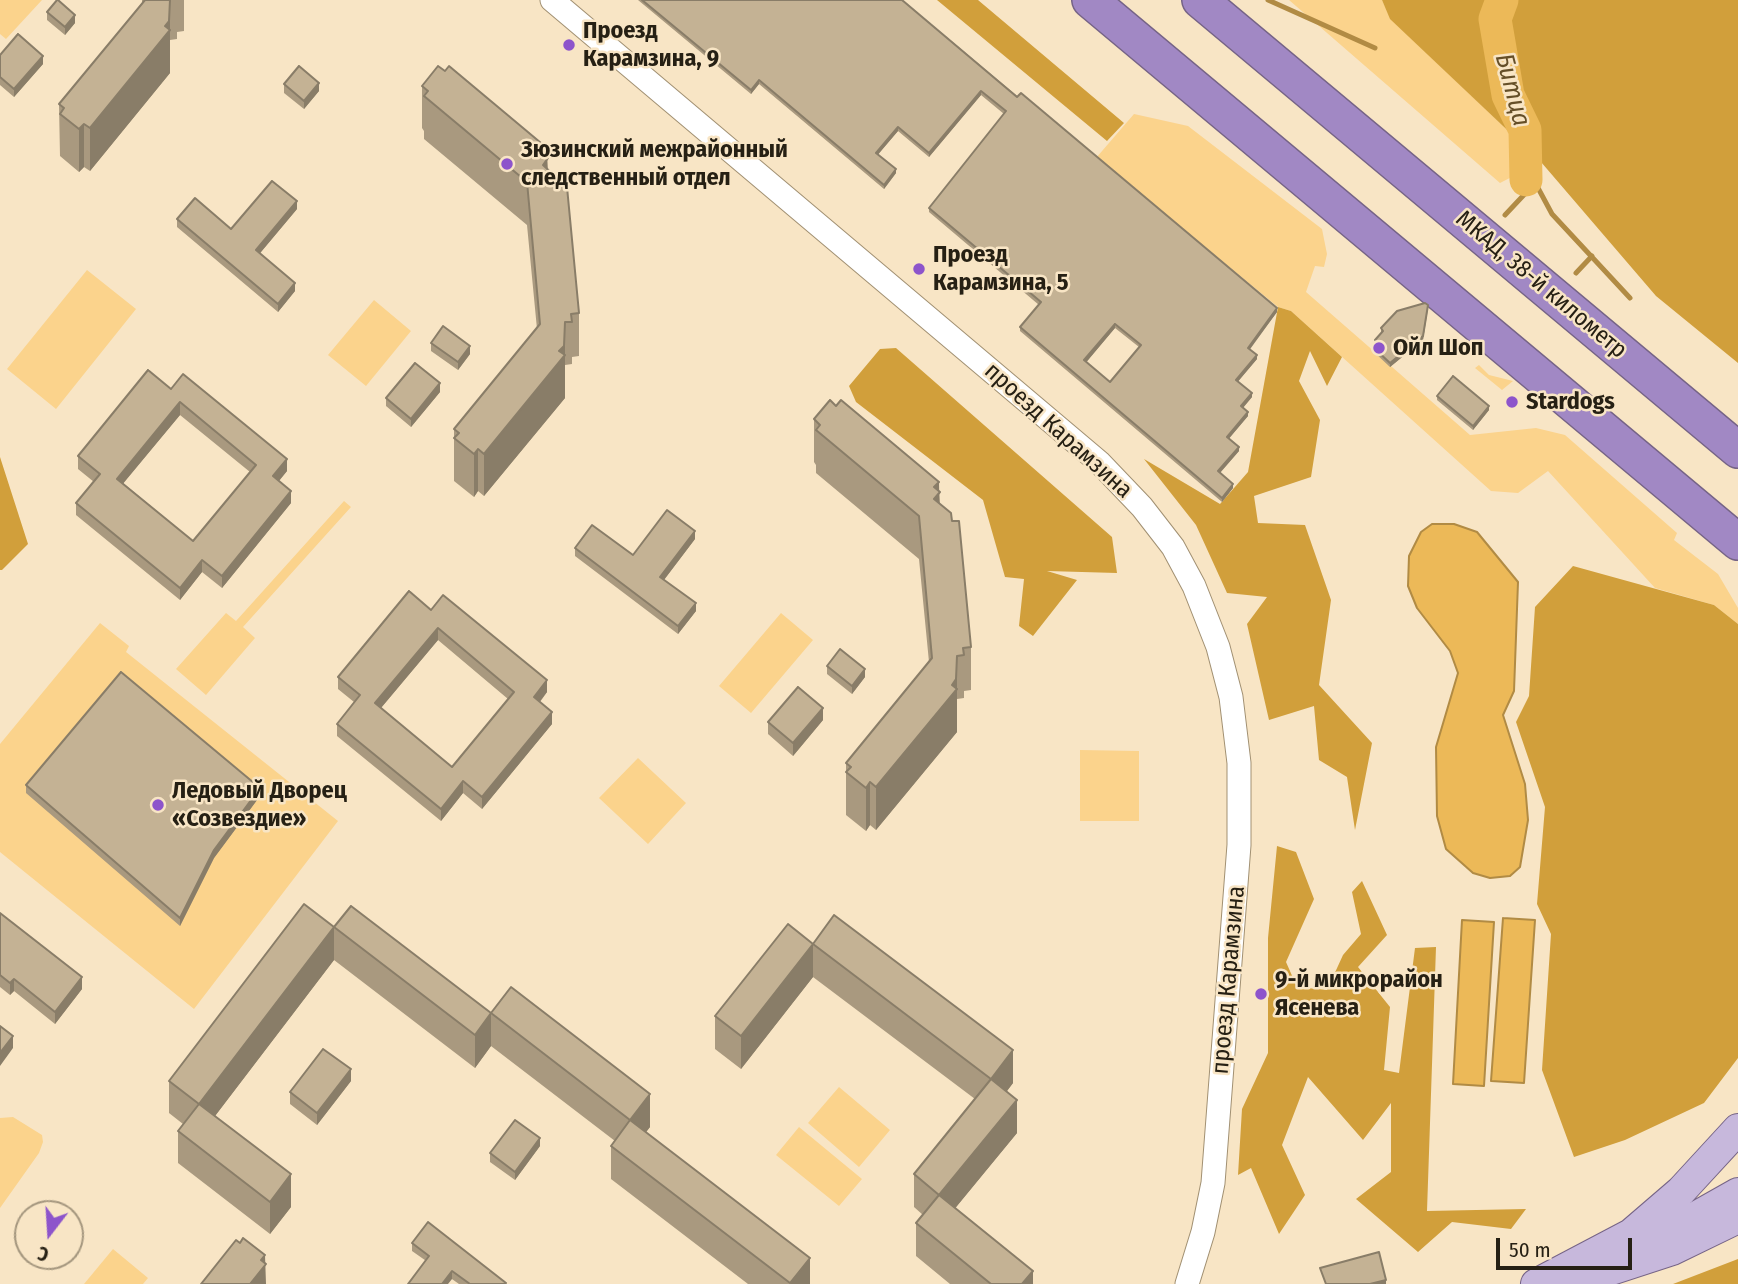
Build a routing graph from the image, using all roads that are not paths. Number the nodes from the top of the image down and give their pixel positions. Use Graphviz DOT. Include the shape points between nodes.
graph roads {
  1 [pos="552,0"];
  2 [pos="1090,0"];
  3 [pos="1200,0"];
  4 [pos="1738,450"];
  5 [pos="1738,542"];
  6 [pos="1738,1129"];
  7 [pos="1738,1194"];
  8 [pos="1738,1218"];
  9 [pos="1188,1282"];
  10 [pos="1536,1284"];
  11 [pos="1545,1284"];
  12 [pos="1568,1284"];
  1 -- 9 [label="street, проезд Карамзина" via="1099,461 1173,547 1194,586 1231,697 1239,763 1239,845 1213,1182"];
  2 -- 5 [label="highway"];
  3 -- 4 [label="highway, МКАД, 38-й километр"];
  6 -- 10 [label="main road" via="1681,1191 1631,1234"];
  7 -- 11 [label="main road" via="1660,1237"];
  8 -- 12 [label="main road" via="1672,1250"];
}
